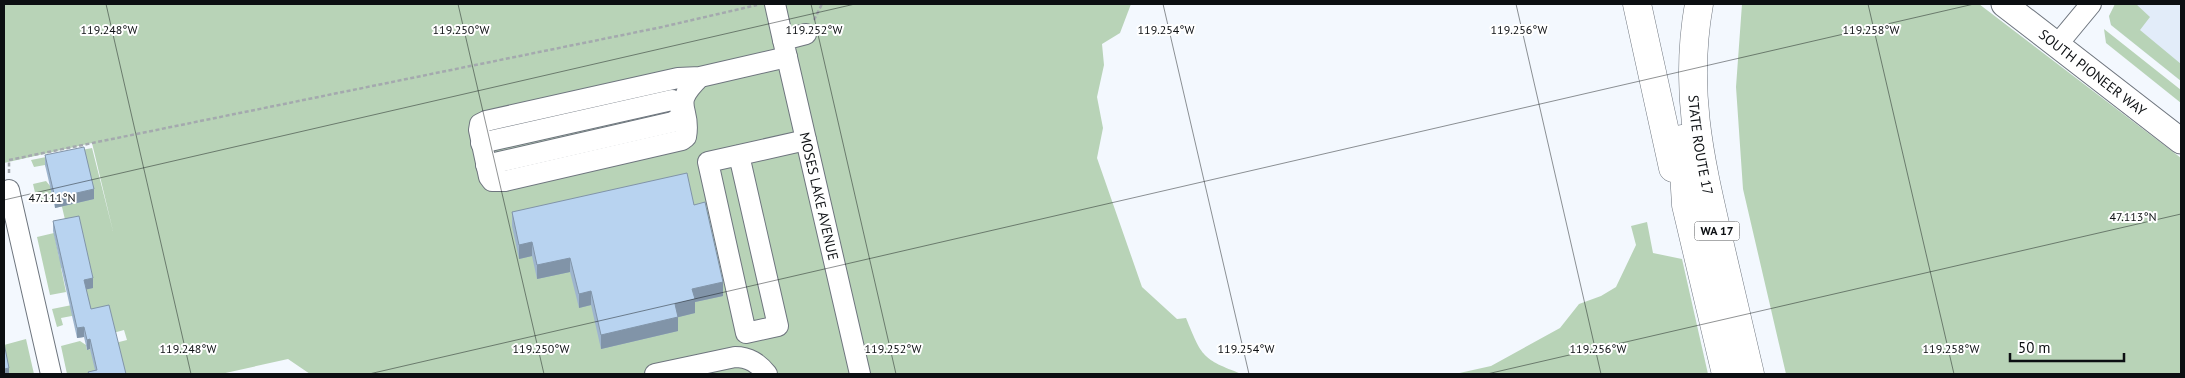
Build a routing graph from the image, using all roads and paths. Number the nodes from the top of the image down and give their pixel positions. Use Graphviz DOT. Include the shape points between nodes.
graph roads {
  1 [pos="763,4"];
  2 [pos="775,4"];
  3 [pos="1637,4"];
  4 [pos="1693,4"];
  5 [pos="1699,4"];
  6 [pos="2004,4"];
  7 [pos="2091,4"];
  8 [pos="806,34"];
  9 [pos="2057,45"];
  10 [pos="785,49"];
  11 [pos="700,77"];
  12 [pos="683,110"];
  13 [pos="806,140"];
  14 [pos="2181,140"];
  15 [pos="481,143"];
  16 [pos="739,155"];
  17 [pos="9,190"];
  18 [pos="1686,205"];
  19 [pos="50,374"];
  20 [pos="655,374"];
  21 [pos="766,374"];
  22 [pos="857,374"];
  23 [pos="1726,374"];
  24 [pos="1750,374"];
  1 -- 17 [label="path" via="9,160"];
  2 -- 10 [label="street, MOSES LAKE AVENUE"];
  3 -- 18 [label="highway, WA 17" via="1672,166"];
  4 -- 18 [label="highway, STATE ROUTE 17 / WA 17" via="1684,45 1681,90"];
  5 -- 24 [label="highway, STATE ROUTE 17 / WA 17" via="1692,86 1697,142"];
  6 -- 9 [label="main road, SOUTH PIONEER WAY"];
  7 -- 9 [label="street"];
  8 -- 10 [label="street"];
  9 -- 14 [label="main road, SOUTH PIONEER WAY"];
  10 -- 11 [label="street"];
  10 -- 13 [label="street, MOSES LAKE AVENUE"];
  11 -- 12 [label="street" via="686,92"];
  11 -- 15 [label="street" via="678,78 486,121 480,124"];
  12 -- 15 [label="street" via="672,100"];
  12 -- 15 [label="street" via="687,131 682,140 498,182 489,177"];
  13 -- 16 [label="street"];
  13 -- 22 [label="street, MOSES LAKE AVENUE"];
  16 -- 16 [label="street" via="708,162 746,333 778,326"];
  17 -- 19 [label="street"];
  18 -- 23 [label="highway, STATE ROUTE 17 / WA 17"];
  20 -- 21 [label="street" via="746,357"];
}
